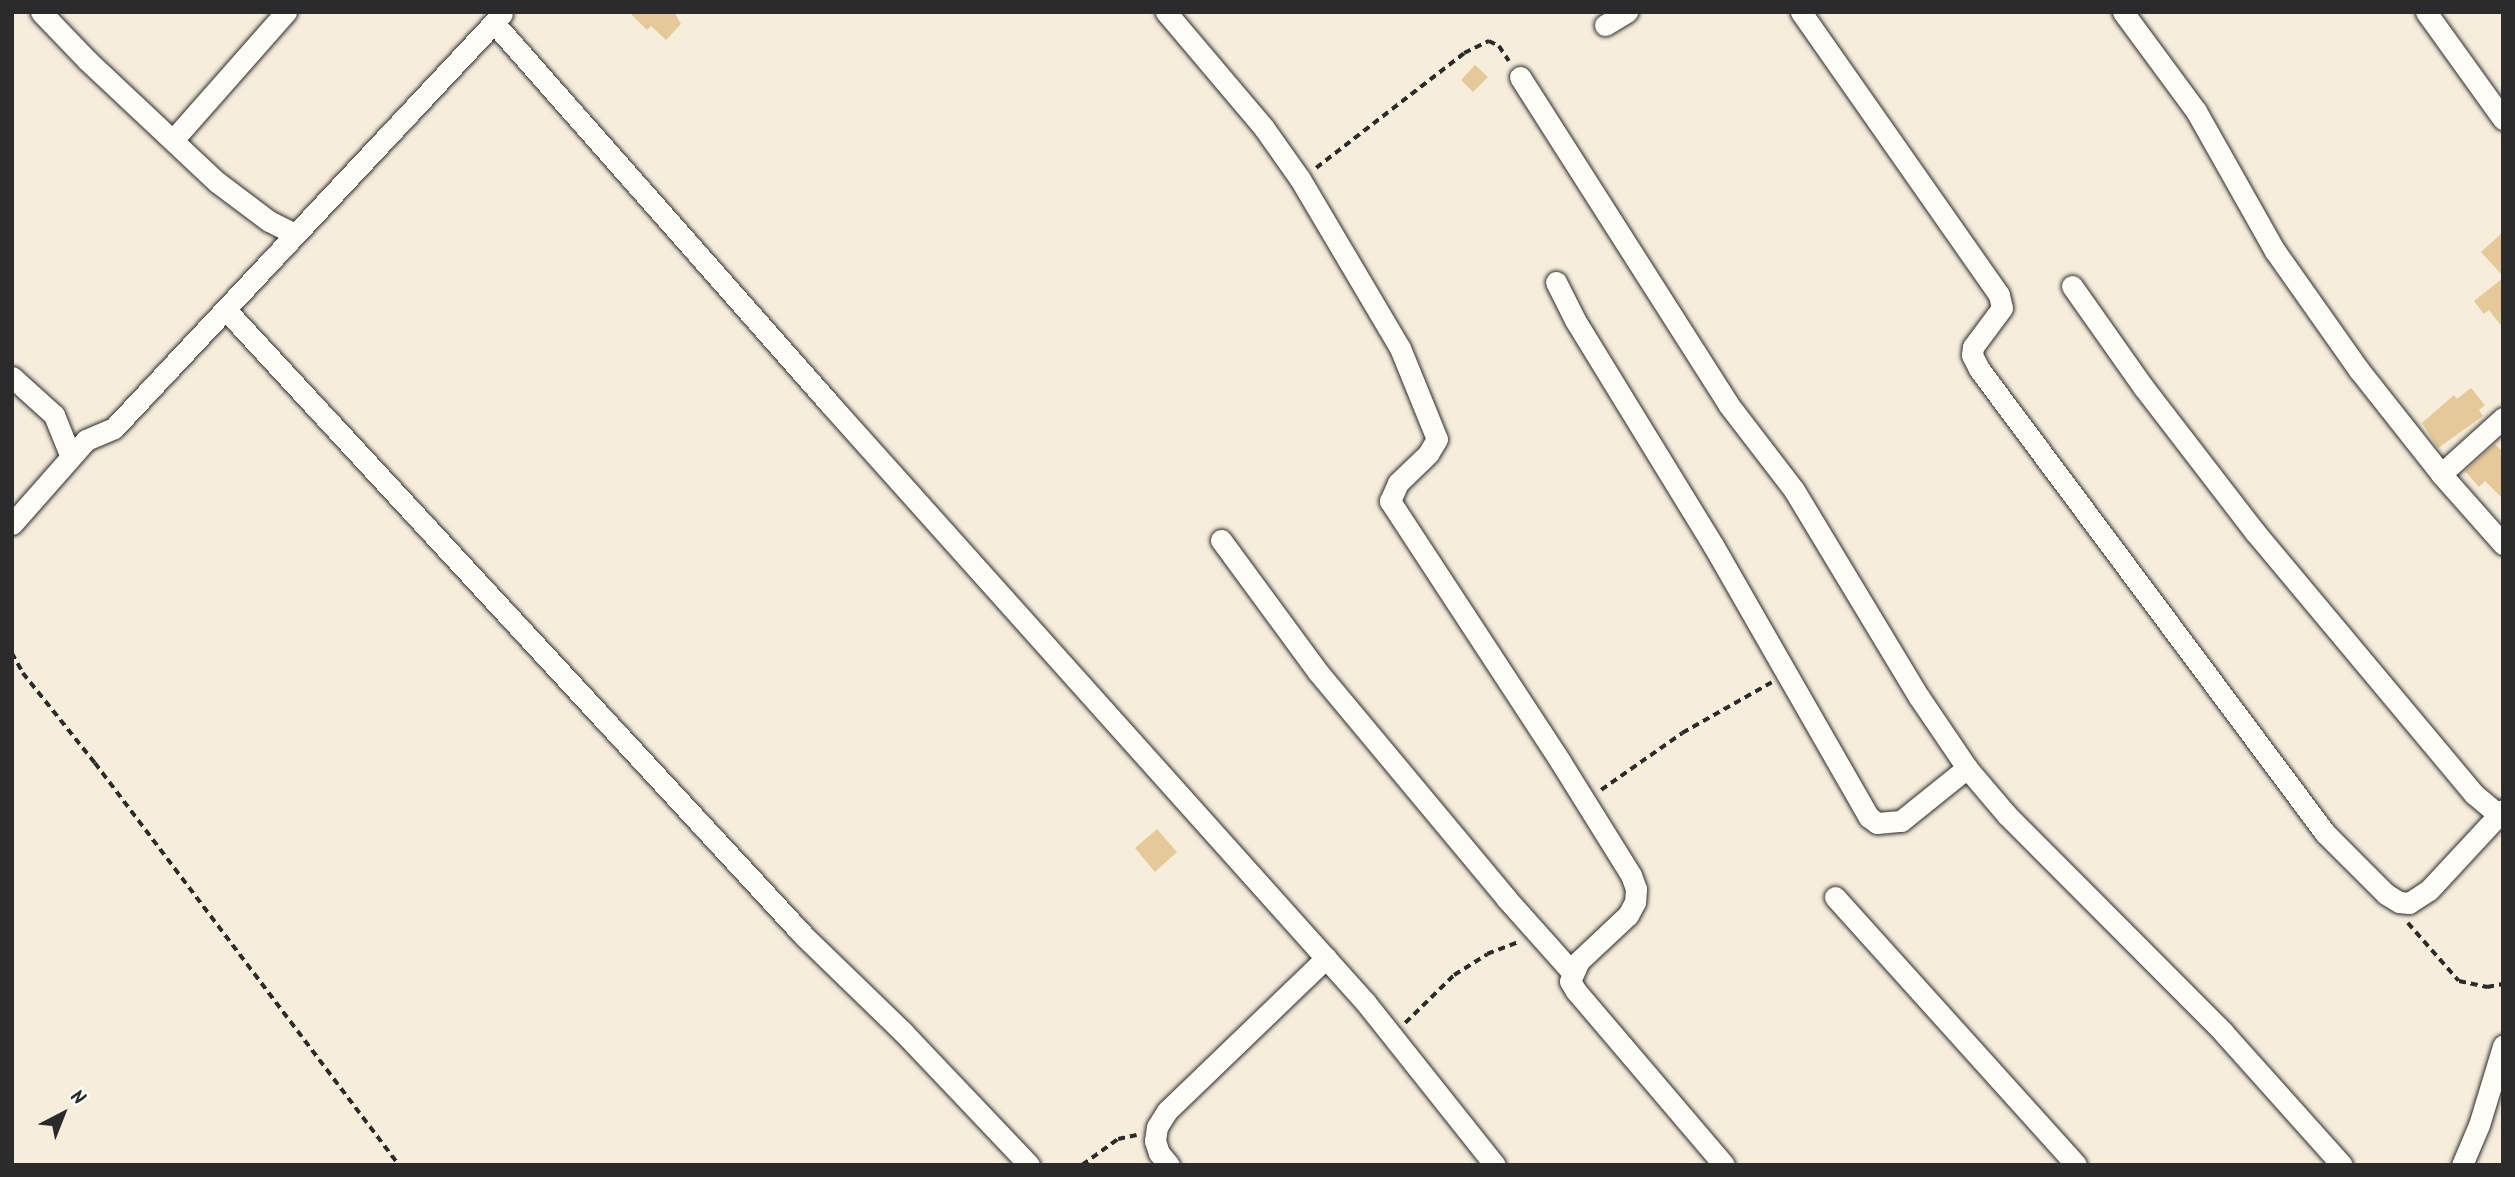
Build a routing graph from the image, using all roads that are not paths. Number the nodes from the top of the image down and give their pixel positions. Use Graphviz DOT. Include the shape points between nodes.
graph roads {
  1 [pos="41,12"];
  2 [pos="286,12"];
  3 [pos="1166,12"];
  4 [pos="1627,12"];
  5 [pos="1801,12"];
  6 [pos="2123,12"];
  7 [pos="2426,12"];
  8 [pos="499,18"];
  9 [pos="1605,25"];
  10 [pos="1520,76"];
  11 [pos="2503,119"];
  12 [pos="173,140"];
  13 [pos="294,234"];
  14 [pos="1556,282"];
  15 [pos="2072,286"];
  16 [pos="226,310"];
  17 [pos="12,377"];
  18 [pos="2503,418"];
  19 [pos="71,457"];
  20 [pos="2441,474"];
  21 [pos="12,524"];
  22 [pos="2498,531"];
  23 [pos="1221,540"];
  24 [pos="1968,768"];
  25 [pos="2501,812"];
  26 [pos="1835,897"];
  27 [pos="1326,958"];
  28 [pos="1572,972"];
  29 [pos="2503,1046"];
  30 [pos="1029,1165"];
  31 [pos="1169,1165"];
  32 [pos="1495,1165"];
  33 [pos="1724,1165"];
  34 [pos="2076,1165"];
  35 [pos="2342,1165"];
  36 [pos="2462,1165"];
  1 -- 12 [label="street"];
  2 -- 12 [label="street"];
  3 -- 28 [label="street" via="1264,128 1300,179 1400,348 1434,426 1435,444 1391,491 1390,501 1450,589 1636,889 1628,915"];
  4 -- 9 [label="street"];
  5 -- 25 [label="street" via="1999,295 2002,309 1973,346 1979,369 2325,833 2386,894 2409,903 2428,890"];
  6 -- 20 [label="street" via="2196,111 2275,251 2359,370"];
  7 -- 11 [label="street"];
  8 -- 13 [label="street"];
  8 -- 27 [label="street" via="828,403"];
  10 -- 24 [label="street" via="1728,404 1794,491"];
  12 -- 13 [label="street" via="247,206"];
  13 -- 16 [label="street"];
  14 -- 24 [label="street" via="1860,803 1877,823 1901,821"];
  15 -- 25 [label="street" via="2255,532 2474,794"];
  16 -- 19 [label="street" via="114,428 86,440"];
  16 -- 30 [label="street" via="804,936"];
  17 -- 19 [label="street" via="54,415"];
  18 -- 20 [label="street"];
  19 -- 21 [label="street"];
  20 -- 22 [label="street"];
  23 -- 28 [label="street" via="1318,672"];
  24 -- 35 [label="street" via="2017,824 2223,1032"];
  26 -- 34 [label="street"];
  27 -- 31 [label="street" via="1167,1111 1156,1134 1159,1153"];
  27 -- 32 [label="street"];
  28 -- 33 [label="street" via="1570,981 1576,991"];
  29 -- 36 [label="street"];
}
